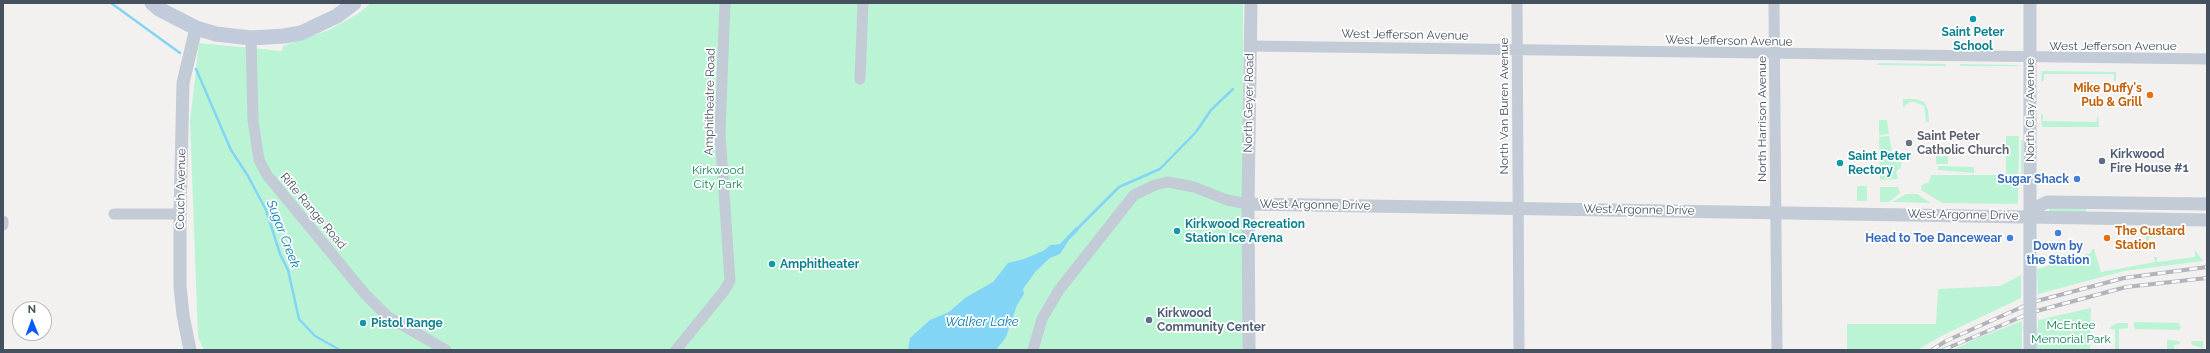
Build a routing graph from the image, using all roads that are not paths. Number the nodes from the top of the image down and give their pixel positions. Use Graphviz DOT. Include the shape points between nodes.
graph roads {
  1 [pos="152,3"];
  2 [pos="354,3"];
  3 [pos="725,3"];
  4 [pos="863,3"];
  5 [pos="1251,3"];
  6 [pos="1517,3"];
  7 [pos="1774,3"];
  8 [pos="2030,3"];
  9 [pos="196,28"];
  10 [pos="250,38"];
  11 [pos="1250,46"];
  12 [pos="1517,50"];
  13 [pos="1775,55"];
  14 [pos="2029,58"];
  15 [pos="2207,59"];
  16 [pos="860,79"];
  17 [pos="1248,204"];
  18 [pos="2174,204"];
  19 [pos="2207,204"];
  20 [pos="1518,208"];
  21 [pos="1775,211"];
  22 [pos="114,214"];
  23 [pos="180,214"];
  24 [pos="2030,217"];
  25 [pos="2174,219"];
  26 [pos="2207,220"];
  27 [pos="3,221"];
  28 [pos="3,225"];
  29 [pos="190,350"];
  30 [pos="446,350"];
  31 [pos="676,350"];
  32 [pos="1033,350"];
  33 [pos="1249,350"];
  34 [pos="1518,350"];
  35 [pos="1777,350"];
  36 [pos="2030,350"];
  1 -- 9 [label="main road"];
  2 -- 10 [label="main road" via="337,16 301,33"];
  3 -- 31 [label="street, Amphitheatre Road" via="720,134 730,281"];
  4 -- 16 [label="street"];
  5 -- 11 [label="street, North Geyer Road"];
  6 -- 12 [label="street, North Van Buren Avenue"];
  7 -- 13 [label="street, North Harrison Avenue"];
  8 -- 14 [label="street, North Clay Avenue"];
  9 -- 10 [label="main road" via="216,34"];
  9 -- 23 [label="street, Couch Avenue" via="183,83"];
  10 -- 30 [label="street, Rifle Range Road" via="253,120 259,160 267,175 365,294 388,317"];
  11 -- 12 [label="street, West Jefferson Avenue"];
  11 -- 17 [label="street, North Geyer Road"];
  12 -- 13 [label="street, West Jefferson Avenue"];
  12 -- 20 [label="street, North Van Buren Avenue"];
  13 -- 14 [label="street, West Jefferson Avenue"];
  13 -- 21 [label="street, North Harrison Avenue"];
  14 -- 15 [label="street, West Jefferson Avenue"];
  14 -- 24 [label="street, North Clay Avenue"];
  17 -- 20 [label="street, West Argonne Drive"];
  17 -- 32 [label="street" via="1227,200 1194,187 1168,182 1155,185 1134,196 1059,290 1042,319"];
  17 -- 33 [label="street, North Geyer Road"];
  18 -- 19 [label="street, West Argonne Drive"];
  18 -- 24 [label="street, West Argonne Drive" via="2047,202 2039,206"];
  18 -- 25 [label="street"];
  20 -- 21 [label="street, West Argonne Drive"];
  20 -- 34 [label="street, North Van Buren Avenue"];
  21 -- 24 [label="street, West Argonne Drive"];
  21 -- 35 [label="street, North Harrison Avenue"];
  22 -- 23 [label="street"];
  23 -- 29 [label="street, Couch Avenue" via="180,286"];
  24 -- 25 [label="street, West Argonne Drive"];
  24 -- 36 [label="street, North Clay Avenue, bridge"];
  25 -- 26 [label="street, West Argonne Drive"];
  27 -- 28 [label="street"];
}
